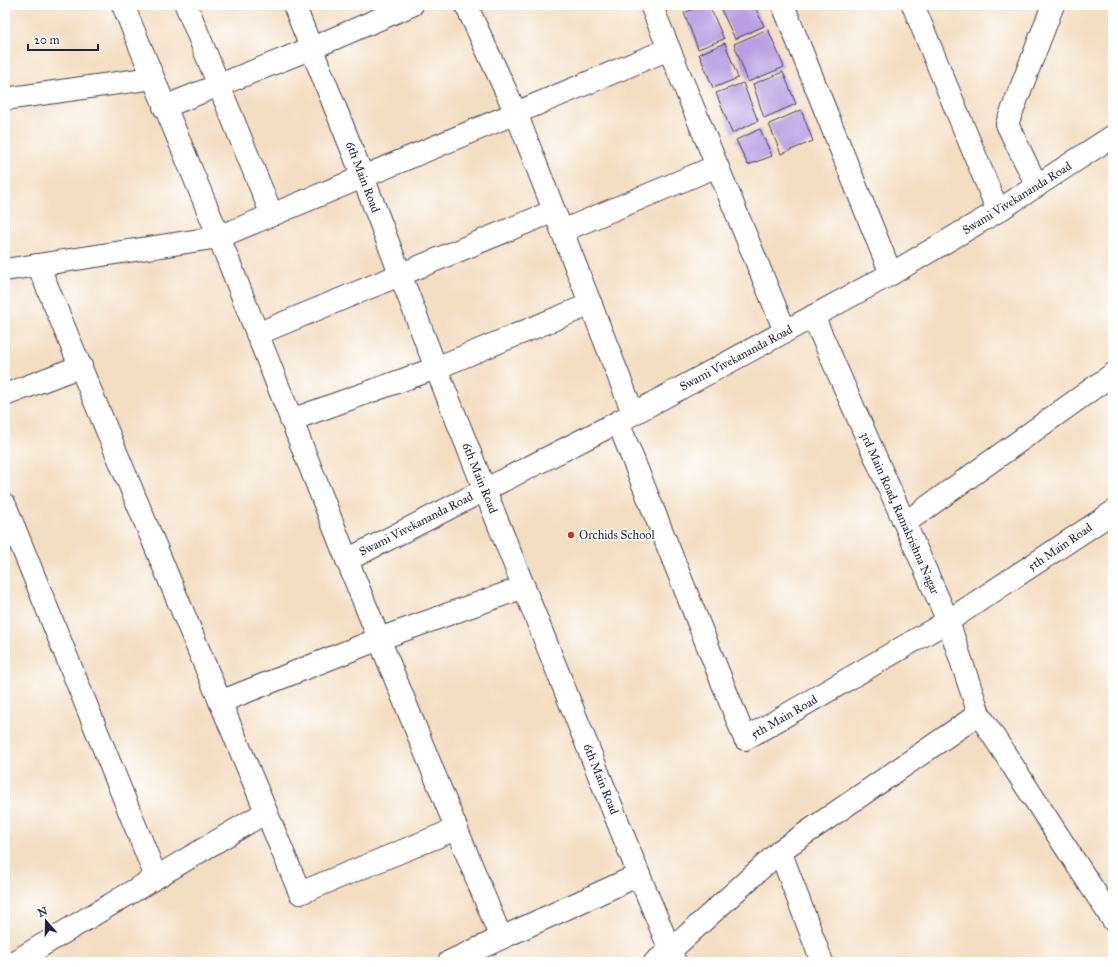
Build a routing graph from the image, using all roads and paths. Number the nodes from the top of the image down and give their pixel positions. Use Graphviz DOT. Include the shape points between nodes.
graph roads {
  1 [pos="122,5"];
  2 [pos="186,5"];
  3 [pos="294,5"];
  4 [pos="412,5"];
  5 [pos="466,5"];
  6 [pos="651,5"];
  7 [pos="783,5"];
  8 [pos="913,5"];
  9 [pos="1053,5"];
  10 [pos="312,48"];
  11 [pos="669,49"];
  12 [pos="153,78"];
  13 [pos="219,85"];
  14 [pos="5,99"];
  15 [pos="164,107"];
  16 [pos="516,113"];
  17 [pos="1113,136"];
  18 [pos="717,166"];
  19 [pos="363,177"];
  20 [pos="1037,186"];
  21 [pos="554,211"];
  22 [pos="998,212"];
  23 [pos="272,215"];
  24 [pos="562,231"];
  25 [pos="219,237"];
  26 [pos="38,265"];
  27 [pos="5,270"];
  28 [pos="891,274"];
  29 [pos="401,275"];
  30 [pos="591,304"];
  31 [pos="814,316"];
  32 [pos="785,331"];
  33 [pos="257,334"];
  34 [pos="81,366"];
  35 [pos="436,368"];
  36 [pos="1113,374"];
  37 [pos="5,396"];
  38 [pos="626,417"];
  39 [pos="291,420"];
  40 [pos="485,489"];
  41 [pos="5,505"];
  42 [pos="1113,512"];
  43 [pos="905,523"];
  44 [pos="347,560"];
  45 [pos="524,587"];
  46 [pos="948,622"];
  47 [pos="379,639"];
  48 [pos="220,702"];
  49 [pos="979,714"];
  50 [pos="266,812"];
  51 [pos="456,829"];
  52 [pos="780,851"];
  53 [pos="639,875"];
  54 [pos="156,877"];
  55 [pos="1113,920"];
  56 [pos="501,938"];
  57 [pos="667,958"];
  58 [pos="14,962"];
  59 [pos="449,962"];
  60 [pos="822,962"];
  1 -- 12 [label="street"];
  2 -- 13 [label="street"];
  3 -- 10 [label="street, 6th Main Road"];
  4 -- 10 [label="street"];
  5 -- 16 [label="street"];
  6 -- 11 [label="street"];
  7 -- 28 [label="street"];
  8 -- 22 [label="street"];
  9 -- 20 [label="street" via="1007,124"];
  10 -- 13 [label="street"];
  10 -- 19 [label="street, 6th Main Road"];
  11 -- 16 [label="street"];
  11 -- 18 [label="street"];
  12 -- 14 [label="street"];
  12 -- 15 [label="street"];
  13 -- 15 [label="street"];
  13 -- 23 [label="street"];
  15 -- 25 [label="street"];
  16 -- 19 [label="street"];
  16 -- 21 [label="street"];
  17 -- 20 [label="street, Swami Vivekananda Road"];
  18 -- 24 [label="street"];
  18 -- 32 [label="street"];
  19 -- 23 [label="street"];
  19 -- 29 [label="street, 6th Main Road"];
  20 -- 22 [label="street, Swami Vivekananda Road"];
  21 -- 24 [label="street"];
  21 -- 29 [label="street"];
  22 -- 28 [label="street, Swami Vivekananda Road"];
  23 -- 25 [label="street"];
  24 -- 30 [label="street"];
  25 -- 26 [label="street"];
  25 -- 33 [label="street"];
  26 -- 27 [label="street"];
  26 -- 34 [label="street"];
  28 -- 31 [label="street, Swami Vivekananda Road"];
  29 -- 33 [label="street"];
  29 -- 35 [label="street, 6th Main Road"];
  30 -- 35 [label="street"];
  30 -- 38 [label="street"];
  31 -- 32 [label="street, Swami Vivekananda Road"];
  31 -- 43 [label="street, 3rd Main Road, Ramakrishna Nagar"];
  32 -- 38 [label="street, Swami Vivekananda Road"];
  33 -- 39 [label="street"];
  34 -- 37 [label="street"];
  34 -- 48 [label="street"];
  35 -- 39 [label="street"];
  35 -- 40 [label="street, 6th Main Road"];
  36 -- 43 [label="street"];
  38 -- 40 [label="street, Swami Vivekananda Road"];
  38 -- 46 [label="street, 5th Main Road" via="745,740"];
  39 -- 44 [label="street"];
  40 -- 44 [label="street, Swami Vivekananda Road"];
  40 -- 45 [label="street, 6th Main Road"];
  41 -- 54 [label="street"];
  42 -- 46 [label="street, 5th Main Road"];
  43 -- 46 [label="street, 3rd Main Road, Ramakrishna Nagar"];
  44 -- 47 [label="street"];
  45 -- 47 [label="street"];
  45 -- 53 [label="street, 6th Main Road"];
  46 -- 49 [label="street, 3rd Main Road, Ramakrishna Nagar"];
  47 -- 48 [label="street"];
  47 -- 51 [label="street"];
  48 -- 50 [label="street"];
  49 -- 52 [label="street"];
  49 -- 55 [label="street, 3rd Main Road, Ramakrishna Nagar"];
  50 -- 51 [label="street" via="300,893"];
  50 -- 54 [label="street"];
  51 -- 56 [label="street"];
  52 -- 57 [label="street"];
  52 -- 60 [label="street"];
  53 -- 56 [label="street"];
  53 -- 57 [label="street, 6th Main Road"];
  54 -- 58 [label="street"];
  56 -- 59 [label="street"];
}
